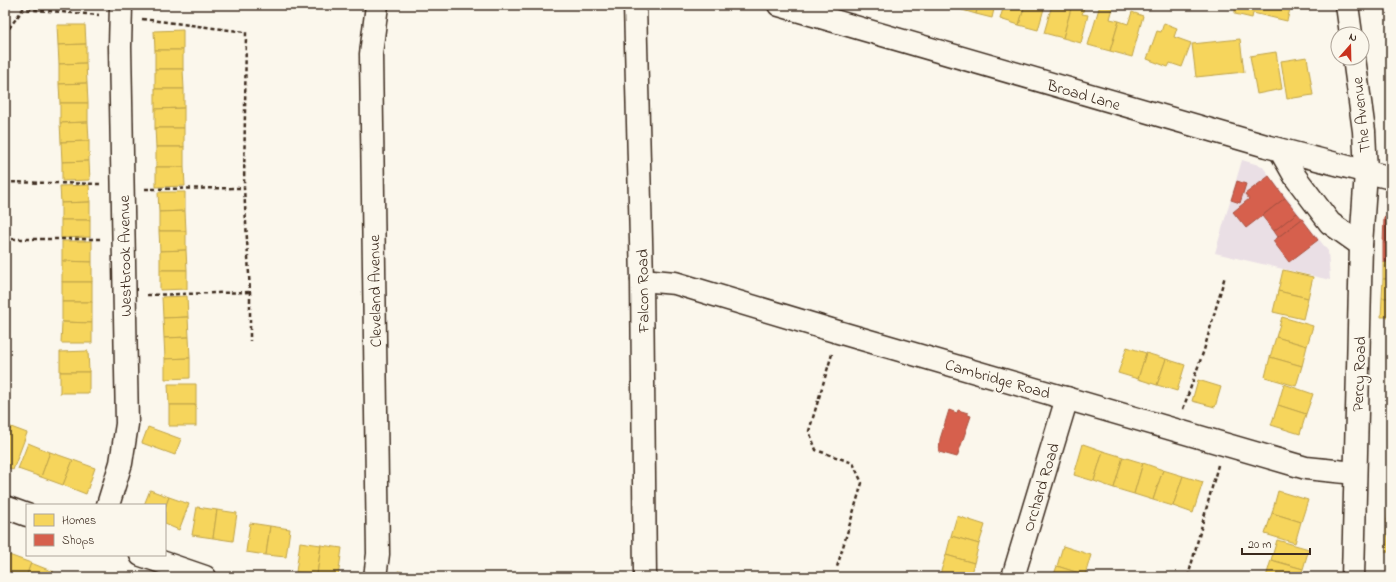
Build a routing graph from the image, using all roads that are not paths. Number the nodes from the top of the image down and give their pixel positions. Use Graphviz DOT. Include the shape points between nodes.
graph roads {
  1 [pos="377,5"];
  2 [pos="635,5"];
  3 [pos="779,5"];
  4 [pos="1347,5"];
  5 [pos="121,11"];
  6 [pos="1350,26"];
  7 [pos="1355,66"];
  8 [pos="1280,150"];
  9 [pos="1366,172"];
  10 [pos="1391,178"];
  11 [pos="1361,245"];
  12 [pos="642,280"];
  13 [pos="1067,398"];
  14 [pos="1355,473"];
  15 [pos="108,504"];
  16 [pos="5,508"];
  17 [pos="26,515"];
  18 [pos="144,556"];
  19 [pos="205,577"];
  20 [pos="375,577"];
  21 [pos="645,577"];
  22 [pos="1013,577"];
  23 [pos="1353,577"];
  1 -- 20 [label="street, Cleveland Avenue" via="371,54 378,554"];
  2 -- 12 [label="street, Falcon Road"];
  3 -- 8 [label="street, Broad Lane"];
  4 -- 6 [label="street"];
  5 -- 15 [label="street, Westbrook Avenue" via="127,431"];
  7 -- 9 [label="street, The Avenue" via="1364,131"];
  8 -- 9 [label="street, Broad Lane"];
  8 -- 11 [label="street" via="1296,178 1330,223"];
  9 -- 10 [label="street, Broad Lane"];
  9 -- 11 [label="street, Percy Road"];
  11 -- 14 [label="street, Percy Road"];
  12 -- 13 [label="street, Cambridge Road" via="675,283"];
  12 -- 21 [label="street, Falcon Road"];
  13 -- 14 [label="street, Cambridge Road" via="1314,470"];
  13 -- 22 [label="street, Orchard Road"];
  14 -- 23 [label="street, Percy Road"];
  16 -- 17 [label="street"];
  18 -- 19 [label="street"];
}
